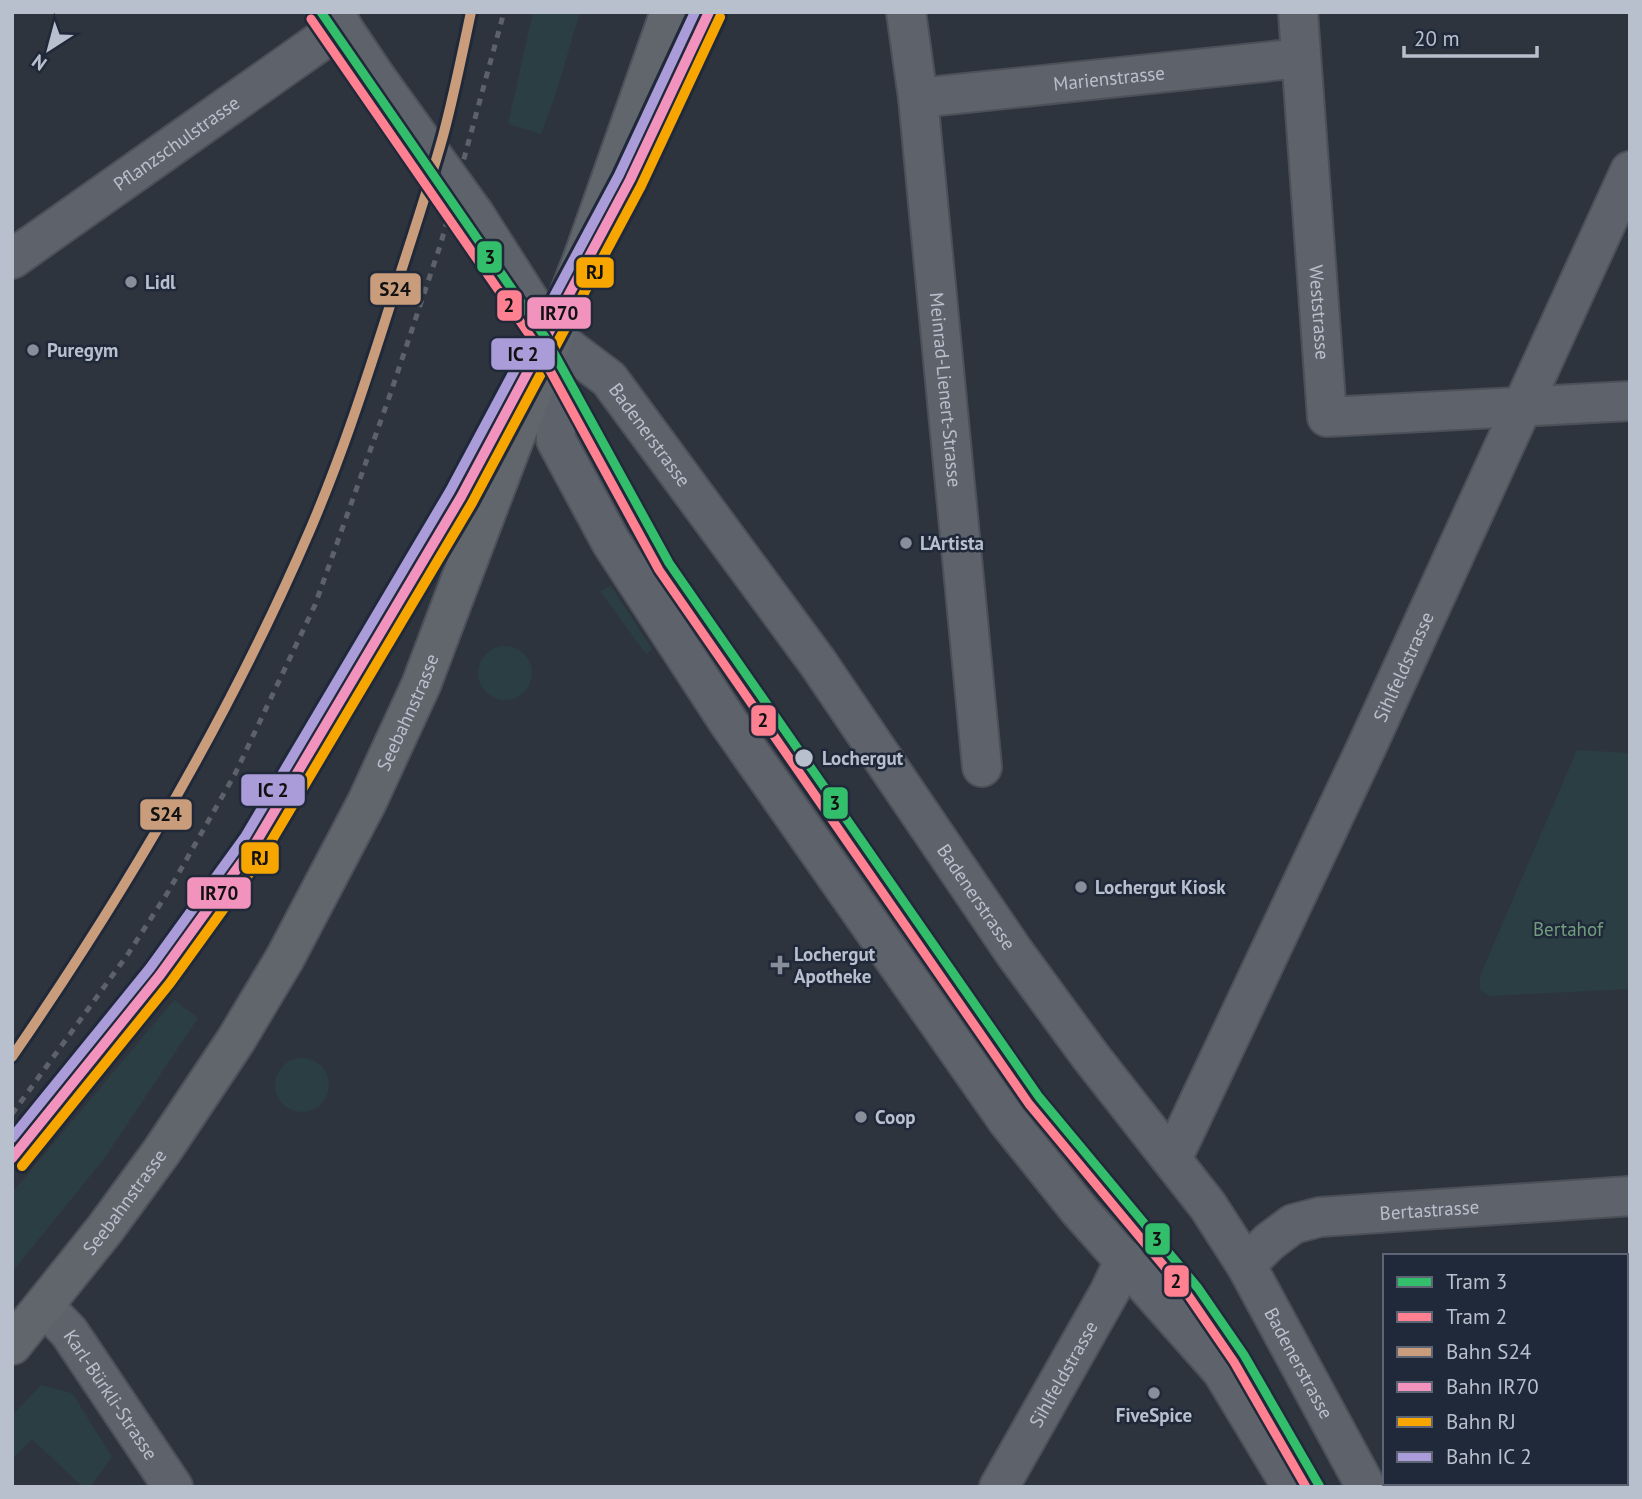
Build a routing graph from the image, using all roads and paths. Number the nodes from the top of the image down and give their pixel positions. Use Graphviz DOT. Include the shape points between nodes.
graph roads {
  1 [pos="670,12"];
  2 [pos="906,12"];
  3 [pos="1298,12"];
  4 [pos="337,19"];
  5 [pos="1301,58"];
  6 [pos="918,97"];
  7 [pos="1630,171"];
  8 [pos="12,259"];
  9 [pos="552,336"];
  10 [pos="1630,401"];
  11 [pos="1521,409"];
  12 [pos="982,767"];
  13 [pos="1172,1159"];
  14 [pos="1630,1196"];
  15 [pos="1125,1259"];
  16 [pos="1245,1265"];
  17 [pos="45,1307"];
  18 [pos="12,1345"];
  19 [pos="173,1487"];
  20 [pos="999,1487"];
  21 [pos="1292,1487"];
  22 [pos="1366,1487"];
  1 -- 9 [label="main road, Seebahnstrasse"];
  2 -- 6 [label="street, Meinrad-Lienert-Strasse"];
  3 -- 5 [label="street, Weststrasse"];
  4 -- 8 [label="street, Pflanzschulstrasse"];
  4 -- 9 [label="street, Badenerstrasse, bridge" via="475,215"];
  5 -- 6 [label="street, Marienstrasse"];
  5 -- 11 [label="street, Weststrasse" via="1327,418"];
  6 -- 12 [label="street, Meinrad-Lienert-Strasse"];
  7 -- 11 [label="street, Sihlfeldstrasse"];
  9 -- 13 [label="street, Badenerstrasse" via="609,379 818,663 1014,952"];
  9 -- 15 [label="street" via="556,440 611,542 729,723 1007,1120"];
  9 -- 17 [label="main road, Seebahnstrasse" via="421,685 327,881 221,1063 154,1162"];
  10 -- 11 [label="street"];
  11 -- 13 [label="street, Sihlfeldstrasse"];
  13 -- 16 [label="street, Badenerstrasse"];
  14 -- 16 [label="street, Bertastrasse" via="1320,1217 1293,1224"];
  15 -- 20 [label="street, Sihlfeldstrasse"];
  15 -- 21 [label="street" via="1222,1371"];
  16 -- 22 [label="street, Badenerstrasse"];
  17 -- 18 [label="main road, Seebahnstrasse"];
  17 -- 19 [label="street, Karl-Bürkli-Strasse" via="69,1332"];
}
